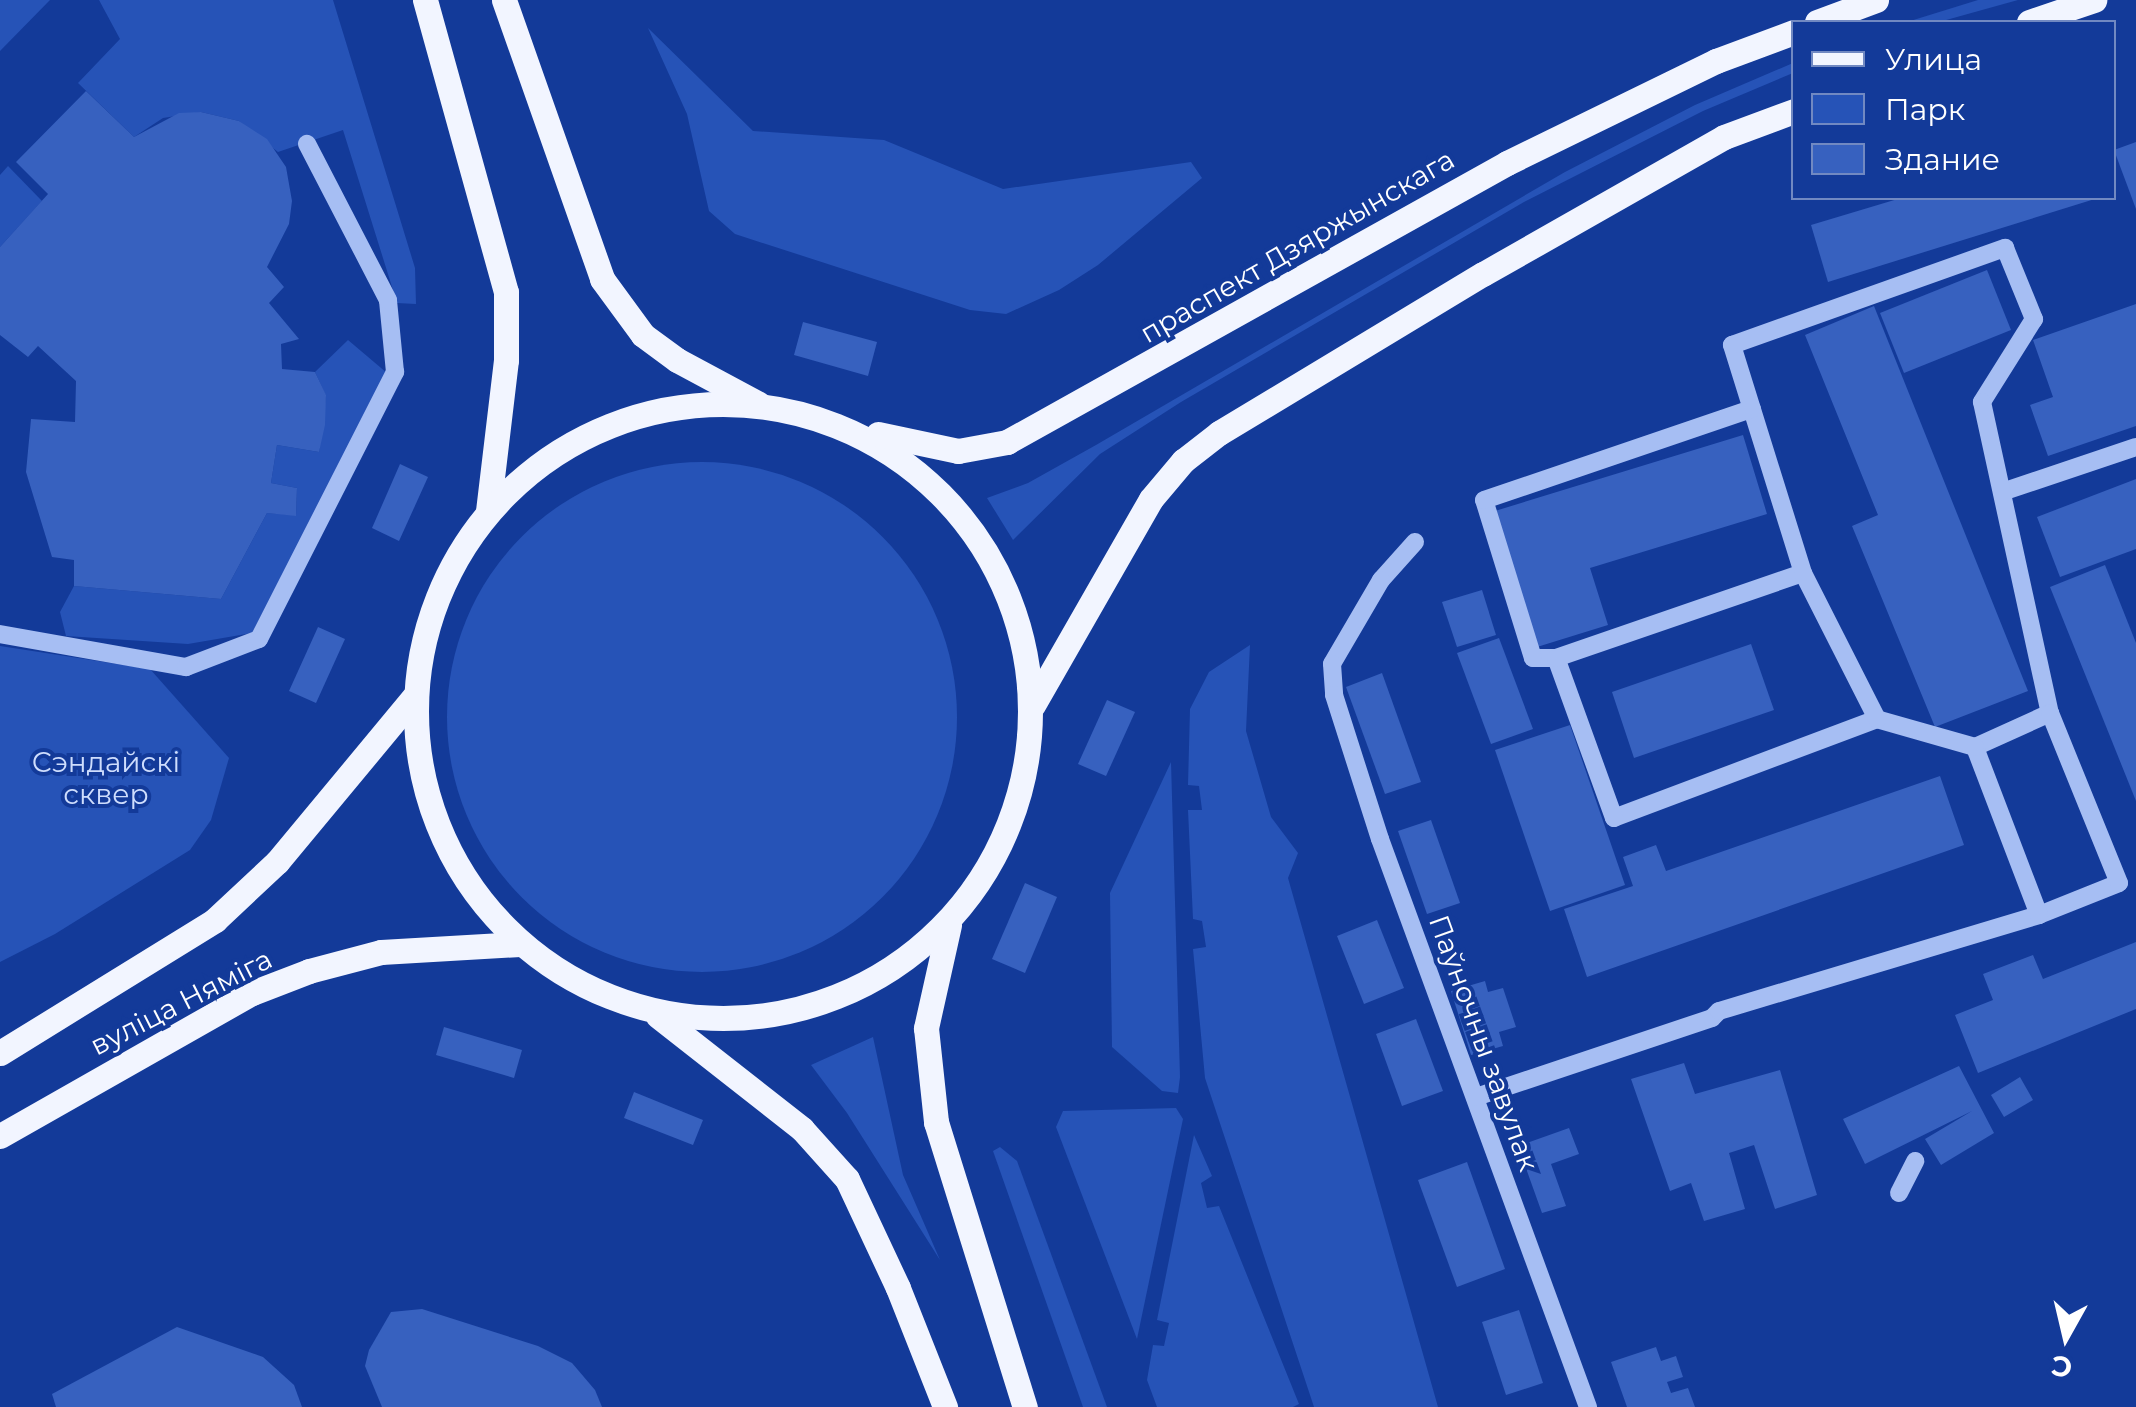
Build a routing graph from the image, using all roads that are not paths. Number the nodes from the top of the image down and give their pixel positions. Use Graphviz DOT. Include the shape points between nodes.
graph roads {
  1 [pos="424,0"];
  2 [pos="504,0"];
  3 [pos="1876,0"];
  4 [pos="2094,0"];
  5 [pos="1822,20"];
  6 [pos="2034,20"];
  7 [pos="1791,33"];
  8 [pos="1791,112"];
  9 [pos="307,144"];
  10 [pos="759,404"];
  11 [pos="1752,409"];
  12 [pos="823,418"];
  13 [pos="2136,448"];
  14 [pos="2002,492"];
  15 [pos="488,510"];
  16 [pos="1415,542"];
  17 [pos="1803,573"];
  18 [pos="0,634"];
  19 [pos="1556,658"];
  20 [pos="414,697"];
  21 [pos="1033,705"];
  22 [pos="2050,712"];
  23 [pos="1877,719"];
  24 [pos="1976,746"];
  25 [pos="2040,916"];
  26 [pos="949,924"];
  27 [pos="520,944"];
  28 [pos="658,1016"];
  29 [pos="0,1053"];
  30 [pos="1476,1096"];
  31 [pos="0,1136"];
  32 [pos="1915,1160"];
  33 [pos="1900,1193"];
  34 [pos="945,1407"];
  35 [pos="1025,1407"];
  36 [pos="1588,1407"];
  1 -- 15 [label="main road" via="506,292 506,360"];
  2 -- 10 [label="main road" via="602,279 643,335"];
  3 -- 5 [label="main road"];
  4 -- 6 [label="main road"];
  7 -- 12 [label="main road, праспект Дзяржынскага" via="1716,61 1507,163 1007,442 958,451"];
  8 -- 21 [label="main road" via="1724,137 1483,274 1183,461 1151,499"];
  9 -- 18 [label="street" via="388,300 394,372 259,639 186,666"];
  10 -- 12 [label="main road"];
  10 -- 15 [label="main road" via="658,408 564,446"];
  11 -- 14 [label="street" via="1732,344 2005,248 2034,320 1982,402"];
  11 -- 17 [label="street"];
  11 -- 19 [label="street" via="1484,500 1533,658"];
  12 -- 21 [label="main road" via="916,468 972,534 1016,624"];
  13 -- 14 [label="street"];
  14 -- 22 [label="street"];
  15 -- 20 [label="main road" via="450,567 425,630"];
  16 -- 30 [label="street, Паўночны завулак" via="1381,580 1332,664 1334,695"];
  17 -- 19 [label="street"];
  17 -- 23 [label="street"];
  19 -- 23 [label="street" via="1614,818"];
  20 -- 27 [label="main road" via="424,788 460,874"];
  20 -- 29 [label="main road, вуліца Няміга" via="277,862 215,920"];
  21 -- 26 [label="main road" via="1033,745 1006,841"];
  22 -- 24 [label="street"];
  22 -- 25 [label="street" via="2119,883"];
  23 -- 24 [label="street"];
  24 -- 25 [label="street"];
  25 -- 30 [label="street" via="1755,1000"];
  26 -- 28 [label="main road" via="877,980 792,1012"];
  26 -- 35 [label="main road" via="926,1028 936,1122"];
  27 -- 28 [label="main road" via="574,982"];
  27 -- 31 [label="main road, вуліца Няміга" via="381,952 294,976 198,1022"];
  28 -- 34 [label="main road" via="802,1130 848,1179"];
  30 -- 36 [label="street, Паўночны завулак"];
  32 -- 33 [label="street"];
}
